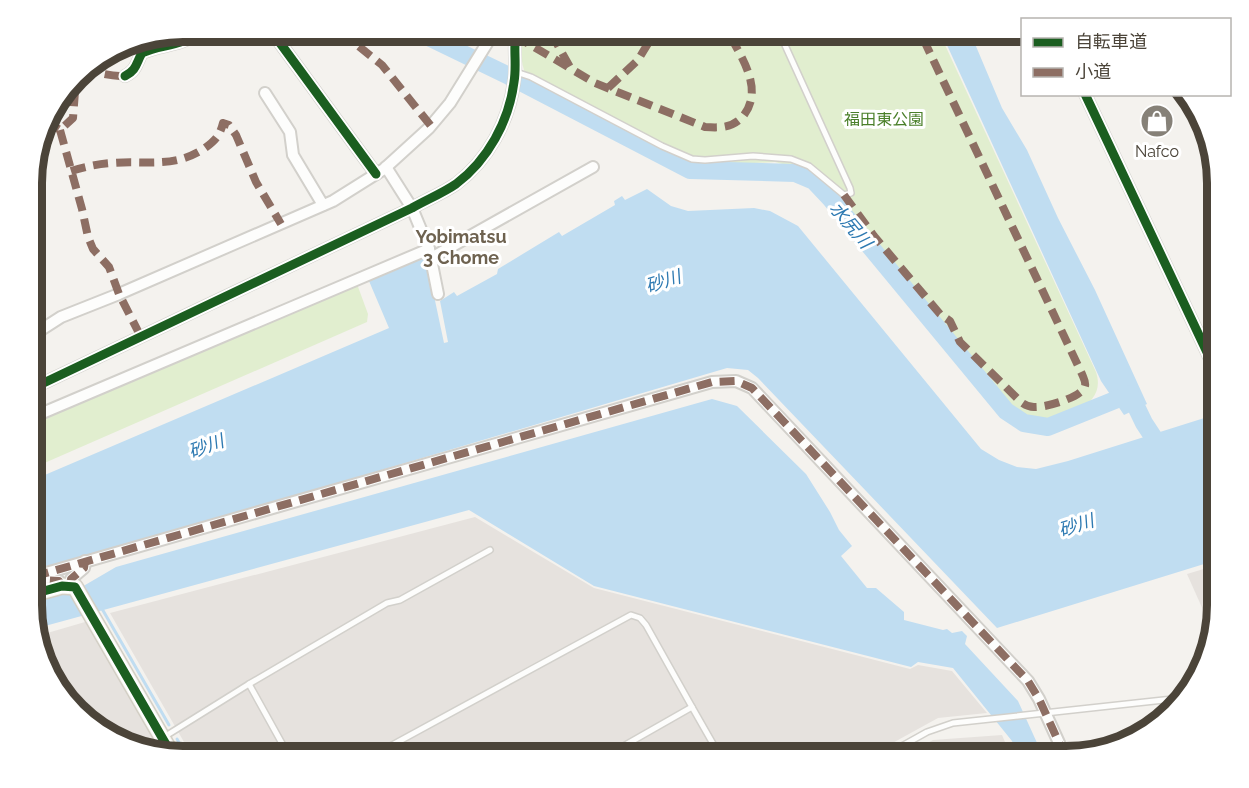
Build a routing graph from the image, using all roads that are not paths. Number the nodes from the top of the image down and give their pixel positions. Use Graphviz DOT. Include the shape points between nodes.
graph roads {
  1 [pos="182,42"];
  2 [pos="280,42"];
  3 [pos="488,42"];
  4 [pos="514,42"];
  5 [pos="783,42"];
  6 [pos="125,76"];
  7 [pos="515,77"];
  8 [pos="265,93"];
  9 [pos="1086,96"];
  10 [pos="593,167"];
  11 [pos="381,170"];
  12 [pos="323,205"];
  13 [pos="412,208"];
  14 [pos="430,253"];
  15 [pos="438,294"];
  16 [pos="42,329"];
  17 [pos="1207,352"];
  18 [pos="42,384"];
  19 [pos="42,413"];
  20 [pos="490,550"];
  21 [pos="85,561"];
  22 [pos="42,574"];
  23 [pos="42,579"];
  24 [pos="69,586"];
  25 [pos="42,592"];
  26 [pos="249,684"];
  27 [pos="1171,699"];
  28 [pos="692,707"];
  29 [pos="1042,713"];
  30 [pos="165,736"];
  31 [pos="168,745"];
  32 [pos="283,746"];
  33 [pos="390,746"];
  34 [pos="624,746"];
  35 [pos="714,746"];
  36 [pos="902,746"];
  37 [pos="1060,746"];
  1 -- 6 [label="street" via="142,53 136,68"];
  2 -- 11 [label="street"];
  3 -- 11 [label="street" via="444,111 409,148"];
  4 -- 7 [label="street"];
  5 -- 7 [label="lane" via="850,188 848,195 809,166 791,159 692,159 531,77"];
  7 -- 13 [label="street" via="501,127 476,167"];
  8 -- 12 [label="street" via="290,132 293,155"];
  9 -- 17 [label="street"];
  10 -- 14 [label="street"];
  11 -- 12 [label="street"];
  11 -- 13 [label="street"];
  12 -- 16 [label="street" via="61,317"];
  13 -- 14 [label="street"];
  13 -- 18 [label="street"];
  14 -- 15 [label="street"];
  14 -- 19 [label="street"];
  20 -- 26 [label="lane" via="400,600 387,603"];
  21 -- 22 [label="street"];
  21 -- 24 [label="street"];
  21 -- 29 [label="street" via="712,382 736,381 752,388 1028,681"];
  23 -- 24 [label="street"];
  24 -- 25 [label="street"];
  24 -- 30 [label="street" via="98,624"];
  26 -- 30 [label="lane"];
  26 -- 32 [label="lane"];
  27 -- 29 [label="lane"];
  28 -- 33 [label="lane" via="646,625 631,615"];
  28 -- 34 [label="lane"];
  28 -- 35 [label="lane"];
  29 -- 36 [label="lane" via="941,726"];
  29 -- 37 [label="street"];
  30 -- 31 [label="street"];
}
